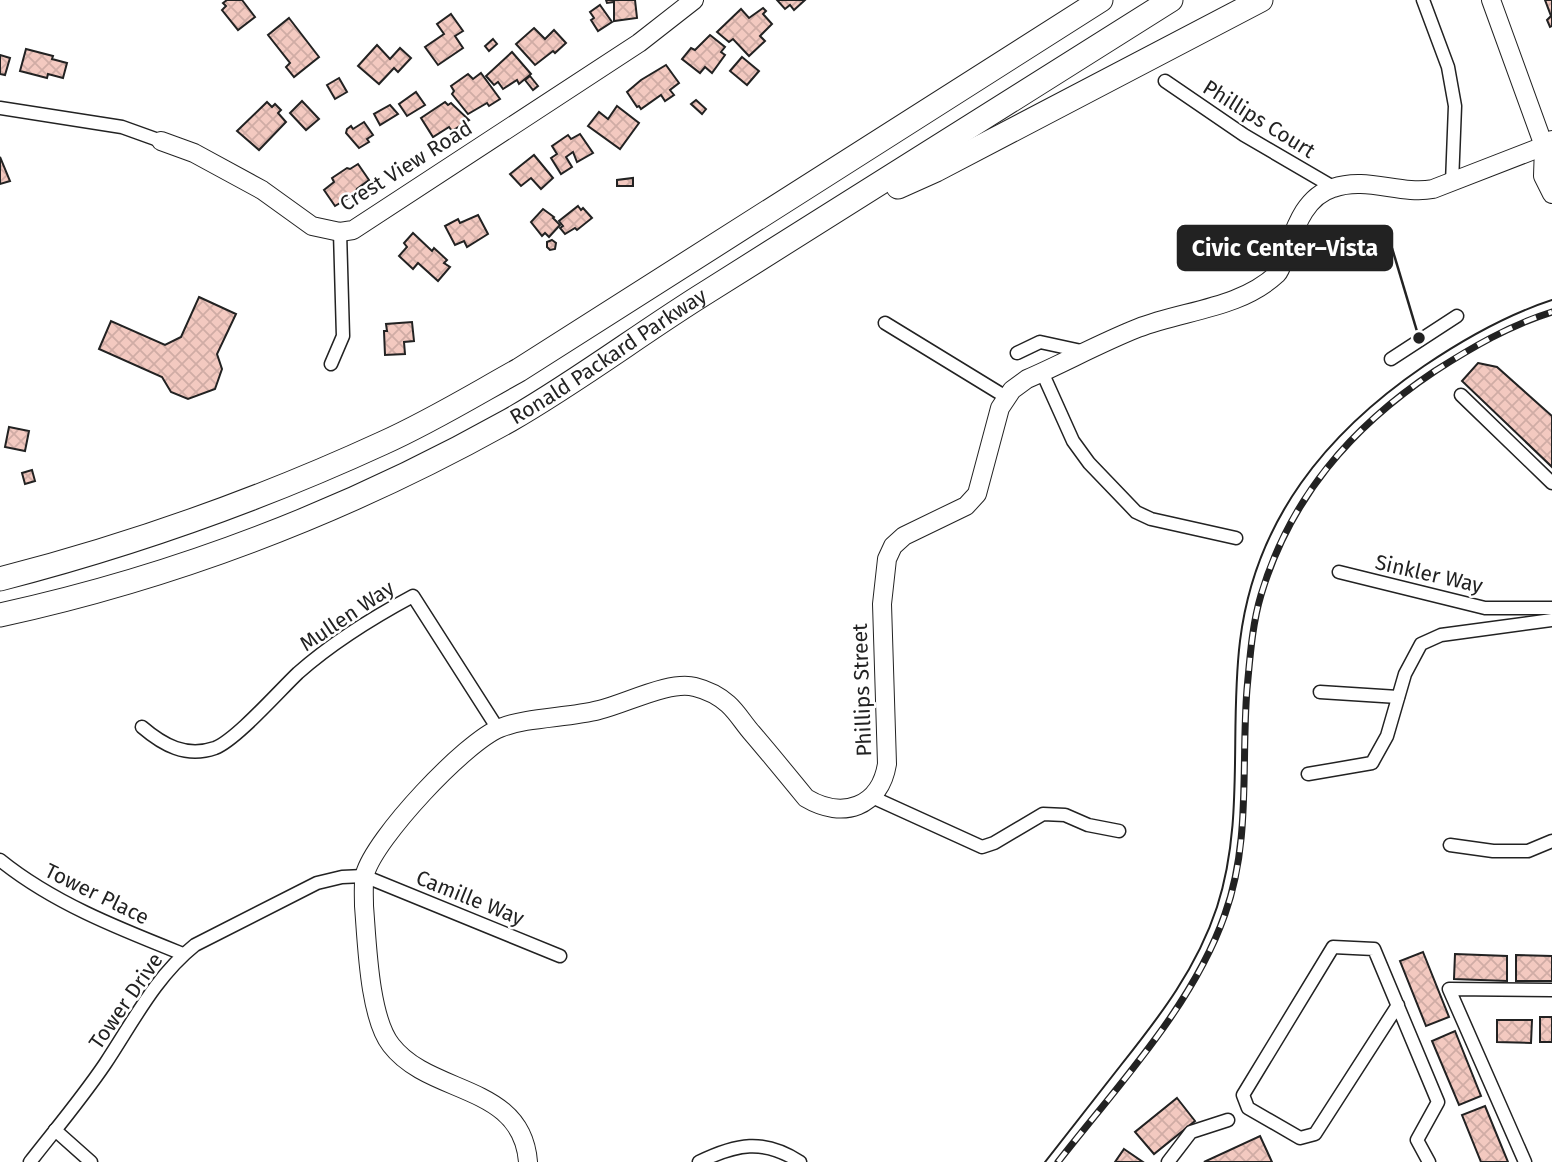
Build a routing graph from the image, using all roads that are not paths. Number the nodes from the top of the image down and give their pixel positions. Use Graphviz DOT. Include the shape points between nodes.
graph roads {
  1 [pos="1083,0"];
  2 [pos="1101,0"];
  3 [pos="1171,0"];
  4 [pos="1261,0"];
  5 [pos="1423,0"];
  6 [pos="1491,0"];
  7 [pos="685,3"];
  8 [pos="988,71"];
  9 [pos="1165,81"];
  10 [pos="0,108"];
  11 [pos="161,141"];
  12 [pos="1549,146"];
  13 [pos="1452,183"];
  14 [pos="1333,187"];
  15 [pos="1552,194"];
  16 [pos="819,223"];
  17 [pos="340,232"];
  18 [pos="1457,316"];
  19 [pos="885,323"];
  20 [pos="1087,352"];
  21 [pos="1017,353"];
  22 [pos="1391,359"];
  23 [pos="331,365"];
  24 [pos="1042,372"];
  25 [pos="1461,395"];
  26 [pos="1006,397"];
  27 [pos="1552,483"];
  28 [pos="1236,538"];
  29 [pos="1339,572"];
  30 [pos="0,579"];
  31 [pos="1552,608"];
  32 [pos="0,615"];
  33 [pos="1552,620"];
  34 [pos="1320,692"];
  35 [pos="1398,697"];
  36 [pos="142,727"];
  37 [pos="498,729"];
  38 [pos="1308,774"];
  39 [pos="872,797"];
  40 [pos="1119,831"];
  41 [pos="1552,841"];
  42 [pos="1450,845"];
  43 [pos="0,860"];
  44 [pos="365,876"];
  45 [pos="183,954"];
  46 [pos="561,956"];
  47 [pos="1552,990"];
  48 [pos="1398,1005"];
  49 [pos="1228,1120"];
  50 [pos="55,1130"];
  51 [pos="30,1162"];
  52 [pos="92,1162"];
  53 [pos="528,1162"];
  54 [pos="699,1162"];
  55 [pos="800,1162"];
  56 [pos="1168,1162"];
  57 [pos="1429,1162"];
  58 [pos="1525,1162"];
  1 -- 8 [label="highway"];
  2 -- 8 [label="highway, Ronald Packard Parkway"];
  3 -- 16 [label="highway, Ronald Packard Parkway"];
  4 -- 16 [label="highway" via="936,170"];
  5 -- 13 [label="street" via="1448,67 1455,106"];
  6 -- 12 [label="street"];
  7 -- 17 [label="street, Crest View Road" via="639,43 353,230"];
  8 -- 30 [label="highway, Ronald Packard Parkway" via="519,370 447,411 245,502 130,542"];
  9 -- 14 [label="street, Phillips Court" via="1244,135"];
  10 -- 11 [label="street, Crest View Road" via="122,127"];
  11 -- 17 [label="street, Crest View Road" via="194,153 262,190 312,226"];
  12 -- 13 [label="street"];
  12 -- 15 [label="street" via="1543,176"];
  13 -- 14 [label="street" via="1422,191 1362,184"];
  14 -- 20 [label="street" via="1300,215 1279,273 1223,304 1139,328"];
  16 -- 32 [label="highway, Ronald Packard Parkway" via="514,418 407,475 239,545 153,575"];
  17 -- 23 [label="street" via="343,336"];
  18 -- 22 [label="street" via="1424,344"];
  19 -- 26 [label="street"];
  20 -- 21 [label="street" via="1040,342"];
  20 -- 24 [label="street"];
  24 -- 26 [label="street"];
  24 -- 28 [label="street" via="1073,441 1136,512"];
  25 -- 27 [label="street"];
  26 -- 39 [label="street, Phillips Street" via="977,494 966,506 904,537 887,559 882,604 887,764"];
  29 -- 31 [label="street, Sinkler Way" via="1485,608"];
  33 -- 35 [label="street" via="1441,635 1421,644"];
  34 -- 35 [label="street"];
  35 -- 38 [label="street" via="1387,736 1372,763"];
  36 -- 37 [label="street, Mullen Way" via="159,742 187,752 215,748 335,642 413,596"];
  37 -- 39 [label="street" via="598,711 670,688 692,686 728,705 806,798 842,810"];
  37 -- 44 [label="street" via="457,761 396,822"];
  39 -- 40 [label="street" via="982,846 994,844 1043,814 1065,815"];
  41 -- 42 [label="street" via="1528,851"];
  43 -- 45 [label="street, Tower Place" via="26,881 117,928"];
  44 -- 45 [label="street, Tower Drive" via="317,883"];
  44 -- 46 [label="street, Camille Way"];
  44 -- 53 [label="street" via="372,986 379,1023 390,1044 409,1063 510,1116 520,1128"];
  45 -- 50 [label="street, Tower Drive" via="159,980"];
  47 -- 58 [label="street" via="1449,989"];
  48 -- 48 [label="street" via="1374,949 1333,947 1243,1095 1248,1108 1300,1138 1315,1134"];
  48 -- 57 [label="street" via="1438,1102 1417,1140"];
  49 -- 56 [label="street" via="1191,1132"];
  50 -- 51 [label="street, Tower Drive"];
  50 -- 52 [label="street"];
  54 -- 55 [label="street" via="746,1146 779,1150"];
}
